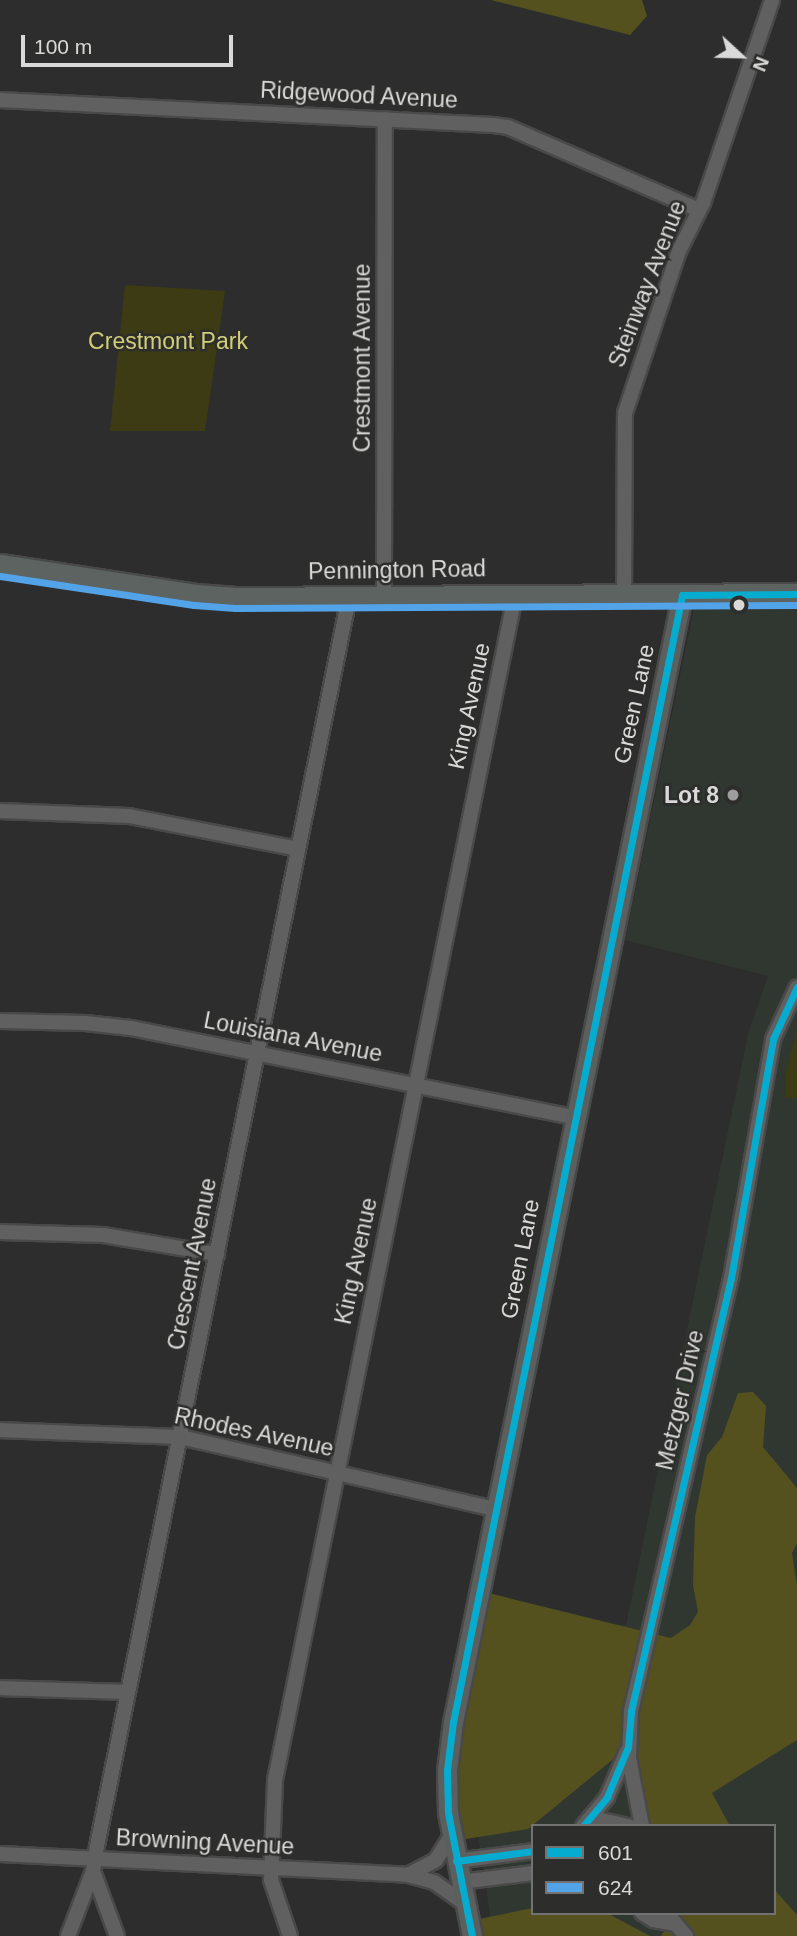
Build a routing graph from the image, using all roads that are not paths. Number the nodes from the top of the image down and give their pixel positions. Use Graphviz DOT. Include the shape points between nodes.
graph roads {
  1 [pos="772,0"];
  2 [pos="0,100"];
  3 [pos="384,119"];
  4 [pos="699,210"];
  5 [pos="0,565"];
  6 [pos="797,594"];
  7 [pos="624,595"];
  8 [pos="682,595"];
  9 [pos="515,596"];
  10 [pos="349,597"];
  11 [pos="384,597"];
  12 [pos="0,811"];
  13 [pos="298,849"];
  14 [pos="797,987"];
  15 [pos="0,1021"];
  16 [pos="257,1053"];
  17 [pos="415,1085"];
  18 [pos="574,1117"];
  19 [pos="0,1232"];
  20 [pos="217,1254"];
  21 [pos="0,1430"];
  22 [pos="180,1437"];
  23 [pos="336,1472"];
  24 [pos="495,1509"];
  25 [pos="0,1688"];
  26 [pos="128,1692"];
  27 [pos="628,1747"];
  28 [pos="588,1822"];
  29 [pos="608,1824"];
  30 [pos="642,1824"];
  31 [pos="451,1836"];
  32 [pos="531,1851"];
  33 [pos="0,1854"];
  34 [pos="456,1861"];
  35 [pos="94,1865"];
  36 [pos="270,1867"];
  37 [pos="531,1873"];
  38 [pos="408,1875"];
  39 [pos="460,1882"];
  40 [pos="464,1903"];
  41 [pos="645,1915"];
  42 [pos="671,1919"];
  43 [pos="68,1936"];
  44 [pos="117,1936"];
  45 [pos="290,1936"];
  46 [pos="472,1936"];
  47 [pos="686,1936"];
  1 -- 4 [label="street, Steinway Avenue"];
  2 -- 3 [label="street, Ridgewood Avenue"];
  3 -- 4 [label="street, Ridgewood Avenue" via="508,127"];
  3 -- 11 [label="street, Crestmont Avenue"];
  4 -- 7 [label="street, Steinway Avenue" via="679,251 625,413"];
  5 -- 10 [label="main road, Pennington Road" via="208,597"];
  6 -- 8 [label="main road, Pennington Road"];
  7 -- 8 [label="main road, Pennington Road"];
  7 -- 9 [label="main road, Pennington Road"];
  8 -- 18 [label="street, Green Lane"];
  9 -- 11 [label="main road, Pennington Road"];
  9 -- 17 [label="street, King Avenue"];
  10 -- 11 [label="main road, Pennington Road"];
  10 -- 13 [label="street, Crescent Avenue"];
  12 -- 13 [label="street" via="129,816"];
  13 -- 16 [label="street, Crescent Avenue"];
  14 -- 27 [label="street, Metzger Drive" via="773,1039 731,1278 631,1711"];
  15 -- 16 [label="street, Louisiana Avenue" via="131,1028"];
  16 -- 17 [label="street, Louisiana Avenue"];
  16 -- 20 [label="street, Crescent Avenue"];
  17 -- 18 [label="street, Louisiana Avenue"];
  17 -- 23 [label="street, King Avenue"];
  18 -- 24 [label="street, Green Lane"];
  19 -- 20 [label="street" via="103,1235"];
  20 -- 22 [label="street, Crescent Avenue"];
  21 -- 22 [label="street, Rhodes Avenue"];
  22 -- 23 [label="street, Rhodes Avenue"];
  22 -- 26 [label="street, Crescent Avenue"];
  23 -- 24 [label="street, Rhodes Avenue"];
  23 -- 36 [label="street, King Avenue" via="275,1780"];
  24 -- 31 [label="street, Green Lane" via="449,1751"];
  25 -- 26 [label="street"];
  26 -- 35 [label="street, Crescent Avenue"];
  27 -- 28 [label="street" via="607,1797"];
  27 -- 30 [label="street, Metzger Drive"];
  28 -- 29 [label="street"];
  31 -- 34 [label="street, Green Lane"];
  31 -- 38 [label="street" via="431,1864"];
  32 -- 34 [label="street"];
  33 -- 35 [label="street, Browning Avenue"];
  34 -- 39 [label="street, Green Lane"];
  35 -- 36 [label="street, Browning Avenue"];
  35 -- 43 [label="street, Crescent Avenue"];
  35 -- 44 [label="street"];
  36 -- 38 [label="street, Browning Avenue"];
  36 -- 45 [label="street, King Avenue" via="273,1891"];
  37 -- 39 [label="street"];
  38 -- 40 [label="street, Browning Avenue" via="433,1882"];
  39 -- 40 [label="street, Green Lane"];
  40 -- 46 [label="street, Green Lane"];
  41 -- 42 [label="street" via="653,1920"];
  42 -- 47 [label="street"];
}
